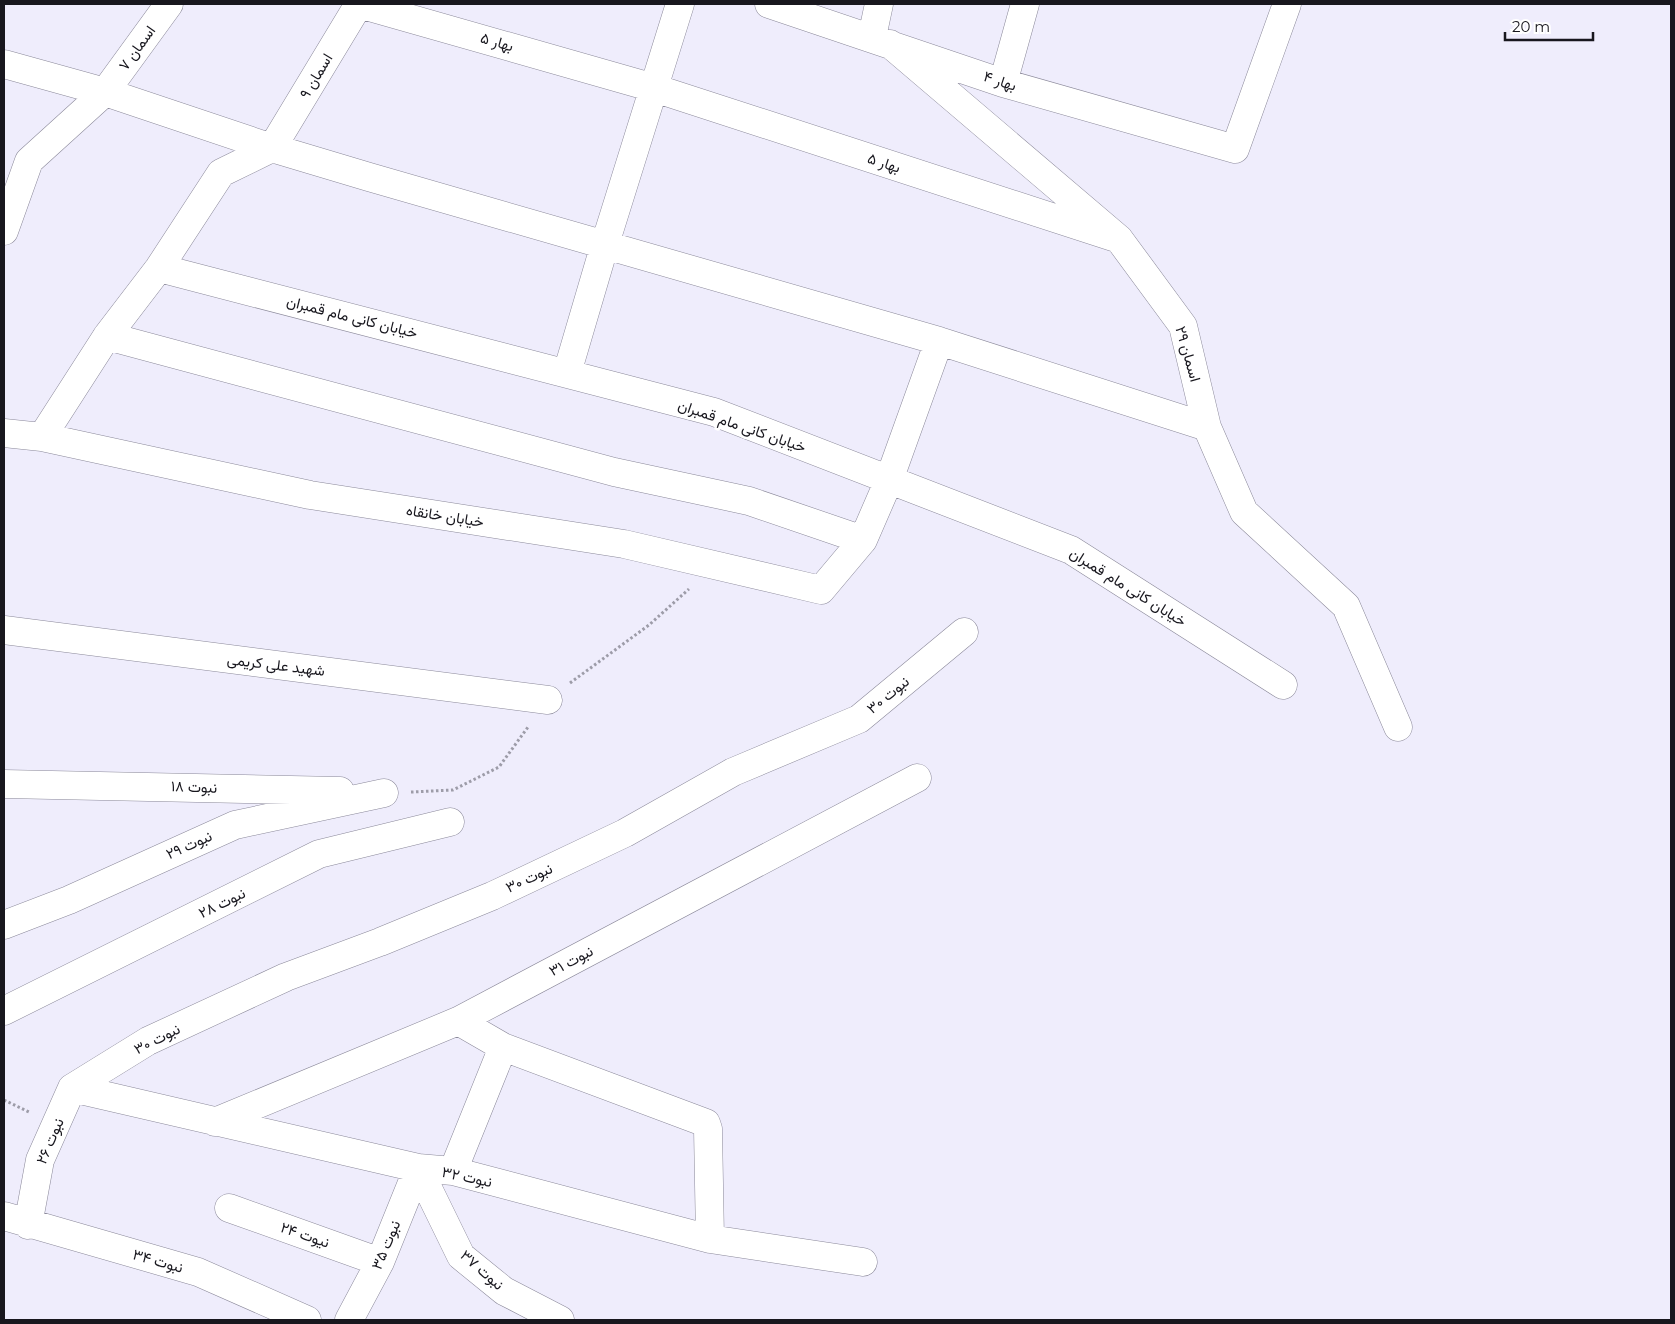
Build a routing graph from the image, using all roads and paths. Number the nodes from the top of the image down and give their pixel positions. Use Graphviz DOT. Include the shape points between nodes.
graph roads {
  1 [pos="169,4"];
  2 [pos="359,4"];
  3 [pos="680,4"];
  4 [pos="769,4"];
  5 [pos="879,4"];
  6 [pos="1025,4"];
  7 [pos="1288,4"];
  8 [pos="881,41"];
  9 [pos="4,64"];
  10 [pos="1003,83"];
  11 [pos="654,88"];
  12 [pos="105,92"];
  13 [pos="272,148"];
  14 [pos="4,228"];
  15 [pos="1119,239"];
  16 [pos="604,244"];
  17 [pos="159,268"];
  18 [pos="107,336"];
  19 [pos="939,341"];
  20 [pos="567,373"];
  21 [pos="1207,427"];
  22 [pos="4,433"];
  23 [pos="42,437"];
  24 [pos="889,480"];
  25 [pos="863,540"];
  26 [pos="4,630"];
  27 [pos="964,632"];
  28 [pos="1283,685"];
  29 [pos="548,700"];
  30 [pos="1398,727"];
  31 [pos="917,778"];
  32 [pos="4,784"];
  33 [pos="384,792"];
  34 [pos="450,822"];
  35 [pos="4,924"];
  36 [pos="4,1011"];
  37 [pos="458,1021"];
  38 [pos="503,1047"];
  39 [pos="72,1088"];
  40 [pos="215,1122"];
  41 [pos="418,1168"];
  42 [pos="453,1171"];
  43 [pos="229,1208"];
  44 [pos="16,1220"];
  45 [pos="710,1239"];
  46 [pos="380,1262"];
  47 [pos="863,1262"];
  48 [pos="307,1320"];
  49 [pos="349,1320"];
  50 [pos="560,1320"];
  1 -- 12 [label="street, اسمان ۷"];
  2 -- 11 [label="street, بهار ۵"];
  2 -- 13 [label="street, اسمان ۹"];
  3 -- 11 [label="street"];
  4 -- 8 [label="street, بهار ۴"];
  5 -- 8 [label="street"];
  6 -- 10 [label="street"];
  7 -- 10 [label="street, بهار ۴" via="1234,149"];
  8 -- 10 [label="street, بهار ۴"];
  8 -- 15 [label="street"];
  9 -- 12 [label="street"];
  11 -- 15 [label="street, بهار ۵"];
  11 -- 16 [label="street"];
  12 -- 13 [label="street"];
  12 -- 14 [label="street, اسمان ۷" via="29,161"];
  13 -- 16 [label="street"];
  13 -- 17 [label="street" via="220,173"];
  15 -- 21 [label="street, اسمان ۲۹" via="1183,326"];
  16 -- 19 [label="street"];
  16 -- 20 [label="street"];
  17 -- 18 [label="street"];
  17 -- 20 [label="street, خیابان کانی مام قمبران"];
  18 -- 23 [label="street"];
  18 -- 25 [label="street" via="614,472 749,501"];
  19 -- 21 [label="street"];
  19 -- 24 [label="street"];
  20 -- 24 [label="street, خیابان کانی مام قمبران" via="714,412"];
  21 -- 30 [label="street, اسمان ۲۹" via="1244,512 1346,606"];
  22 -- 23 [label="street, خیابان خانقاه"];
  23 -- 25 [label="street, خیابان خانقاه" via="310,495 624,544 821,590"];
  24 -- 25 [label="street"];
  24 -- 28 [label="street, خیابان کانی مام قمبران" via="1072,550"];
  26 -- 29 [label="street, شهید علی کریمی"];
  27 -- 39 [label="street, نبوت ۳۰" via="859,718 733,772 625,833 492,896 286,977 148,1041"];
  31 -- 37 [label="street, نبوت ۳۱"];
  32 -- 33 [label="street, نبوت ۱۸"];
  33 -- 35 [label="street, نبوت ۲۹" via="235,825 69,900"];
  34 -- 36 [label="street, نبوت ۲۸" via="319,854"];
  37 -- 38 [label="street"];
  37 -- 40 [label="street, نبوت ۳۱"];
  38 -- 42 [label="street"];
  38 -- 45 [label="street" via="706,1123"];
  39 -- 40 [label="street, نبوت ۳۲"];
  39 -- 44 [label="street, نبوت ۲۶"];
  40 -- 41 [label="street, نبوت ۳۲"];
  41 -- 42 [label="street, نبوت ۳۲"];
  41 -- 46 [label="street, نبوت ۳۵"];
  41 -- 50 [label="street, نبوت ۳۷" via="461,1256 504,1291"];
  42 -- 45 [label="street, نبوت ۳۲"];
  43 -- 46 [label="street, نیوت ۲۴"];
  44 -- 48 [label="street, نبوت ۳۴" via="198,1272"];
  45 -- 47 [label="street, نبوت ۳۲"];
  46 -- 49 [label="street, نبوت ۳۵"];
}
